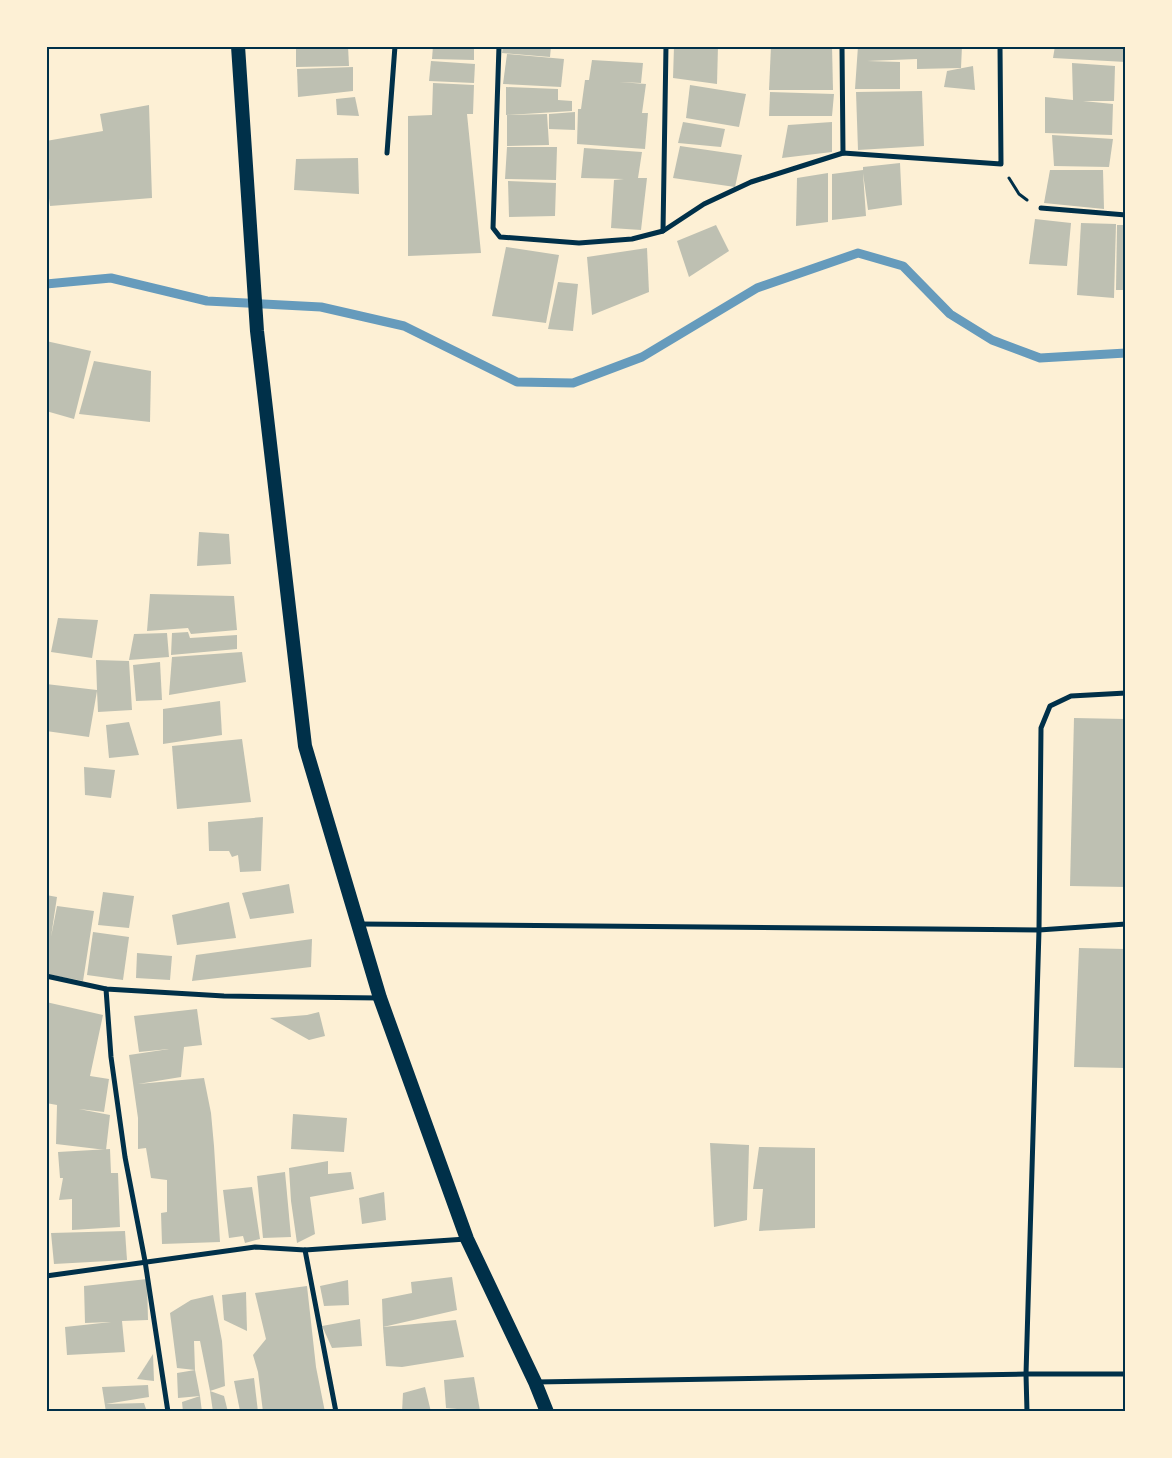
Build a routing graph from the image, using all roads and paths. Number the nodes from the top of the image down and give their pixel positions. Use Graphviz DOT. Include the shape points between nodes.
graph roads {
  1 [pos="238,46"];
  2 [pos="395,46"];
  3 [pos="499,46"];
  4 [pos="666,46"];
  5 [pos="842,46"];
  6 [pos="1000,46"];
  7 [pos="387,153"];
  8 [pos="843,153"];
  9 [pos="1001,164"];
  10 [pos="1041,208"];
  11 [pos="1126,215"];
  12 [pos="663,231"];
  13 [pos="1126,693"];
  14 [pos="357,924"];
  15 [pos="1126,924"];
  16 [pos="1039,930"];
  17 [pos="46,976"];
  18 [pos="106,989"];
  19 [pos="380,998"];
  20 [pos="467,1239"];
  21 [pos="305,1250"];
  22 [pos="145,1261"];
  23 [pos="46,1276"];
  24 [pos="1026,1374"];
  25 [pos="1126,1374"];
  26 [pos="535,1382"];
  27 [pos="168,1412"];
  28 [pos="336,1412"];
  29 [pos="546,1412"];
  30 [pos="1027,1412"];
  1 -- 14 [label="highway" via="257,331 305,746"];
  2 -- 7 [label="street"];
  3 -- 12 [label="street" via="493,228 500,237 579,243 632,239"];
  4 -- 12 [label="street"];
  5 -- 8 [label="street"];
  6 -- 9 [label="street"];
  8 -- 9 [label="street"];
  8 -- 12 [label="street" via="750,182 704,204"];
  9 -- 10 [label="path" via="1019,194"];
  10 -- 11 [label="street"];
  13 -- 16 [label="street" via="1071,696 1050,706 1041,728"];
  14 -- 16 [label="street"];
  14 -- 19 [label="highway"];
  15 -- 16 [label="street"];
  16 -- 24 [label="street"];
  17 -- 18 [label="street"];
  18 -- 19 [label="street" via="224,996"];
  18 -- 22 [label="street" via="112,1066 125,1157"];
  19 -- 20 [label="highway"];
  20 -- 21 [label="street"];
  20 -- 26 [label="highway"];
  21 -- 22 [label="street" via="254,1248"];
  21 -- 28 [label="street"];
  22 -- 23 [label="street"];
  22 -- 27 [label="street"];
  24 -- 25 [label="street"];
  24 -- 26 [label="street"];
  24 -- 30 [label="street"];
  26 -- 29 [label="highway"];
}
